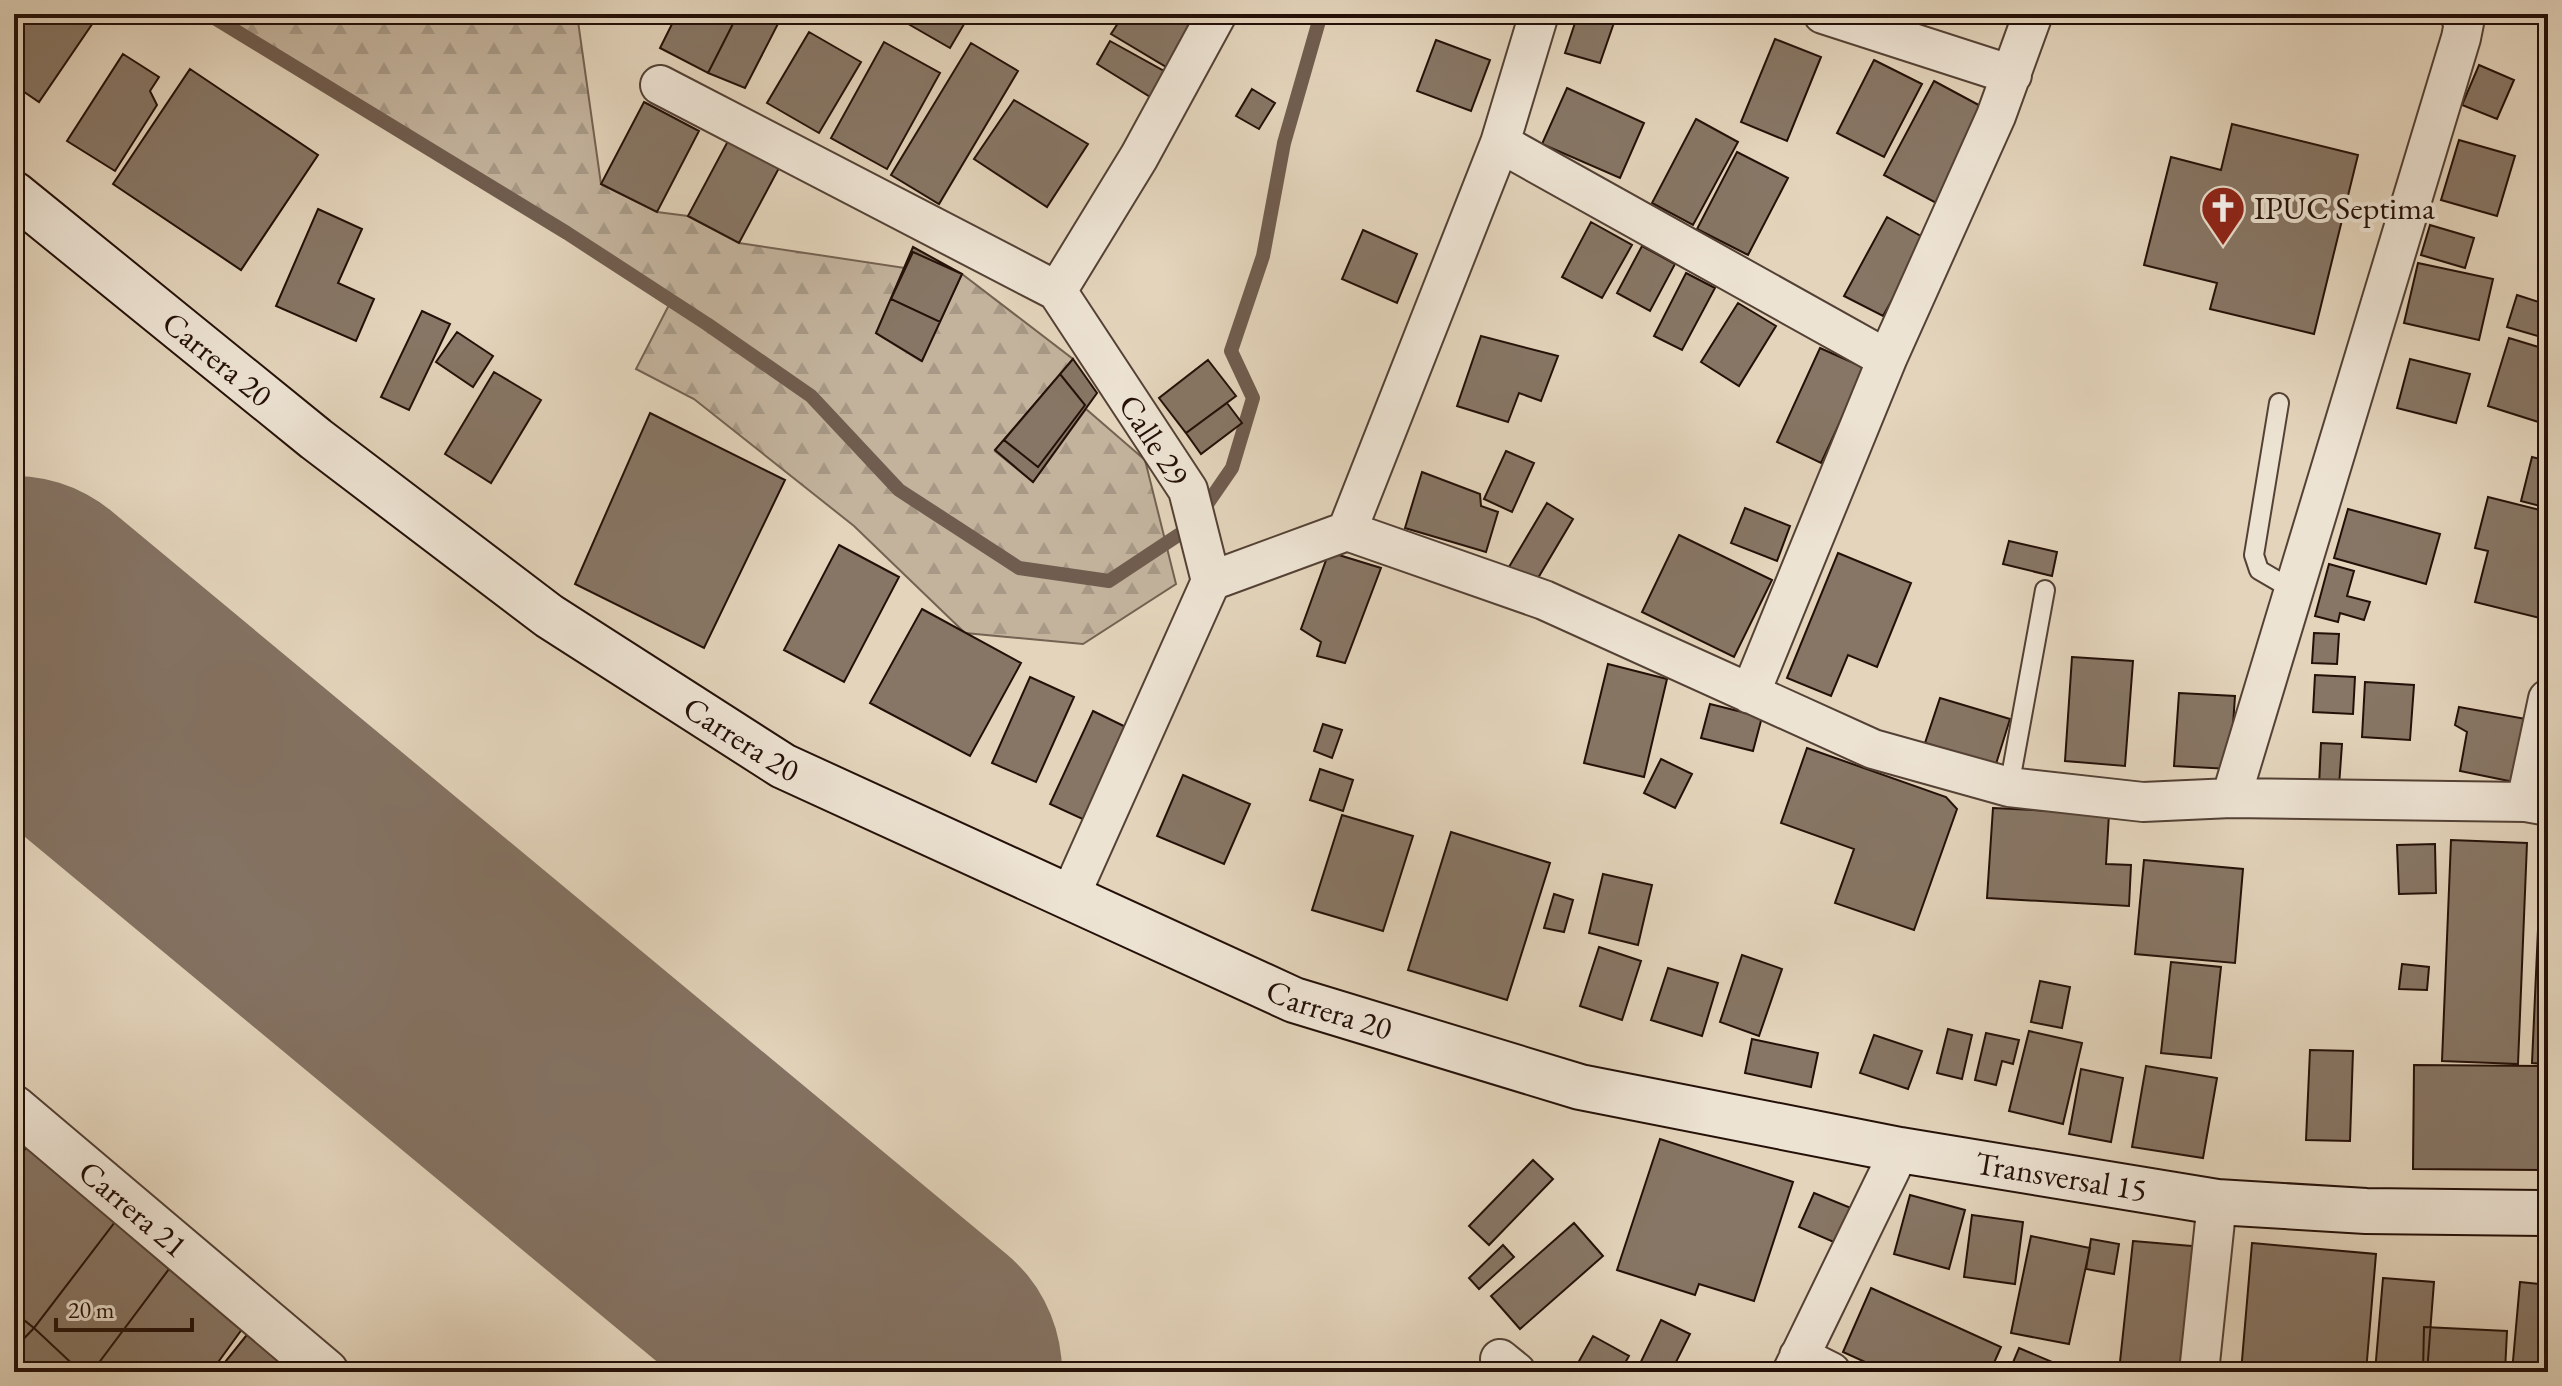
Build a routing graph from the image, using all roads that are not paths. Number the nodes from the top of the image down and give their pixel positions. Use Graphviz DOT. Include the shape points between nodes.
graph roads {
  1 [pos="1217,14"];
  2 [pos="1539,14"];
  3 [pos="1823,14"];
  4 [pos="2033,14"];
  5 [pos="2459,14"];
  6 [pos="2012,75"];
  7 [pos="660,85"];
  8 [pos="1500,143"];
  9 [pos="14,194"];
  10 [pos="1057,291"];
  11 [pos="1887,359"];
  12 [pos="2279,403"];
  13 [pos="1347,531"];
  14 [pos="1211,581"];
  15 [pos="2045,590"];
  16 [pos="2295,591"];
  17 [pos="1750,694"];
  18 [pos="2548,699"];
  19 [pos="2009,787"];
  20 [pos="2231,798"];
  21 [pos="2537,804"];
  22 [pos="1070,896"];
  23 [pos="1580,1087"];
  24 [pos="17,1116"];
  25 [pos="1900,1150"];
  26 [pos="2217,1202"];
  27 [pos="2548,1213"];
  28 [pos="1807,1367"];
  29 [pos="326,1372"];
  30 [pos="2199,1372"];
  1 -- 10 [label="street"];
  2 -- 8 [label="street"];
  3 -- 6 [label="street"];
  4 -- 6 [label="street"];
  5 -- 16 [label="street" via="2464,23 2461,38"];
  6 -- 11 [label="street"];
  7 -- 10 [label="street"];
  8 -- 11 [label="street"];
  8 -- 13 [label="street"];
  9 -- 22 [label="main road, Carrera 20" via="316,439 549,616 783,766"];
  10 -- 14 [label="street, Calle 29" via="1188,490"];
  11 -- 17 [label="street"];
  12 -- 16 [label="lane" via="2254,555 2259,570"];
  13 -- 14 [label="street"];
  13 -- 17 [label="street" via="1544,600"];
  14 -- 22 [label="street"];
  15 -- 19 [label="lane"];
  16 -- 20 [label="street"];
  17 -- 19 [label="street" via="1873,749"];
  18 -- 21 [label="street"];
  19 -- 20 [label="street" via="2143,802"];
  20 -- 21 [label="street"];
  22 -- 23 [label="main road, Carrera 20" via="1294,1000"];
  23 -- 25 [label="main road, Transversal 15"];
  24 -- 29 [label="main road, Carrera 21"];
  25 -- 26 [label="main road, Transversal 15"];
  25 -- 28 [label="street"];
  26 -- 27 [label="main road, Transversal 15" via="2366,1211"];
  26 -- 30 [label="street"];
}
